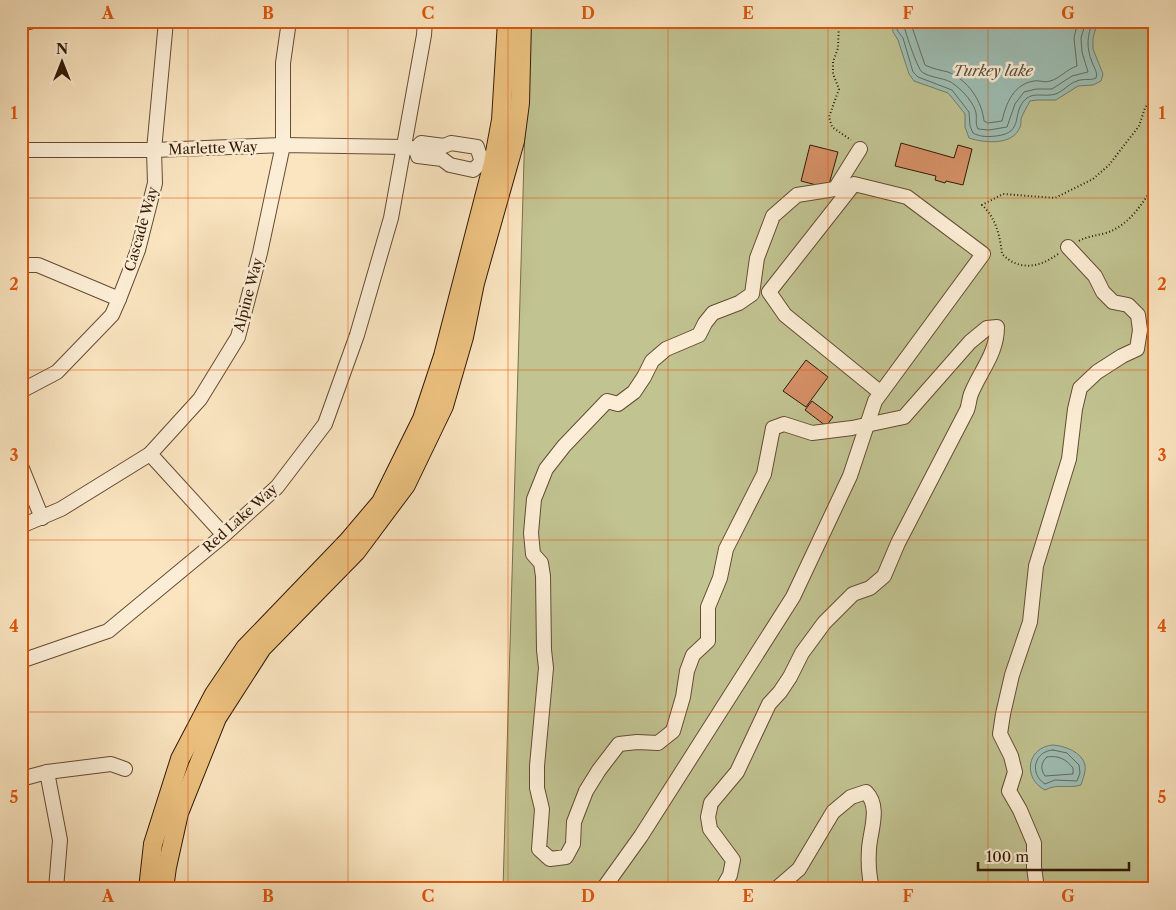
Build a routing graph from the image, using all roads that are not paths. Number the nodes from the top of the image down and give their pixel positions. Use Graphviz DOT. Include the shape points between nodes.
graph roads {
  1 [pos="166,21"];
  2 [pos="289,21"];
  3 [pos="425,21"];
  4 [pos="507,21"];
  5 [pos="522,21"];
  6 [pos="283,145"];
  7 [pos="410,148"];
  8 [pos="860,149"];
  9 [pos="21,150"];
  10 [pos="154,150"];
  11 [pos="443,152"];
  12 [pos="494,164"];
  13 [pos="1068,247"];
  14 [pos="21,265"];
  15 [pos="119,299"];
  16 [pos="21,391"];
  17 [pos="881,392"];
  18 [pos="867,425"];
  19 [pos="150,454"];
  20 [pos="21,466"];
  21 [pos="42,518"];
  22 [pos="21,526"];
  23 [pos="224,534"];
  24 [pos="21,661"];
  25 [pos="125,768"];
  26 [pos="47,772"];
  27 [pos="21,780"];
  28 [pos="56,889"];
  29 [pos="148,889"];
  30 [pos="164,889"];
  31 [pos="603,889"];
  32 [pos="722,889"];
  33 [pos="776,889"];
  34 [pos="872,889"];
  35 [pos="1037,889"];
  1 -- 10 [label="street, Cascade Way"];
  2 -- 6 [label="street, Alpine Way" via="283,63"];
  3 -- 7 [label="street, Red Lake Way"];
  4 -- 12 [label="main road" via="501,120"];
  5 -- 12 [label="main road" via="520,103 515,141"];
  6 -- 7 [label="street, Marlette Way"];
  6 -- 10 [label="street, Marlette Way"];
  6 -- 19 [label="street, Alpine Way" via="238,337 200,399"];
  7 -- 11 [label="street, Marlette Way" via="421,143"];
  7 -- 23 [label="street, Red Lake Way" via="357,335 325,424 277,487"];
  8 -- 18 [label="street" via="835,189 797,195 773,216 757,258 752,294 739,304 713,313 699,335 666,350 652,361 634,392 618,404 607,401 546,469 534,499 531,533 533,554 540,563 543,576 546,668 537,766 542,810 539,849 550,859 566,857 574,844 574,822 586,791 619,744 658,743 673,731 687,671 694,655 708,641 708,607 720,578 726,549 764,474 773,428 784,424 812,433"];
  9 -- 10 [label="street, Marlette Way"];
  10 -- 15 [label="street, Cascade Way" via="156,183 138,250"];
  11 -- 12 [label="street" via="450,165 473,170"];
  11 -- 12 [label="street" via="451,143 477,147"];
  12 -- 29 [label="main road" via="443,356 422,418 381,502 348,542 245,648 214,694 180,759 153,844"];
  12 -- 30 [label="main road" via="464,337 444,406 401,492 356,552 262,648 217,718 179,814"];
  13 -- 35 [label="street" via="1095,276 1103,292 1113,302 1128,306 1138,315 1140,330 1137,350 1097,372 1080,388 1070,459 1036,566 1030,622 1003,714 1000,734 1015,772 1009,791 1034,843"];
  14 -- 15 [label="street" via="38,265"];
  15 -- 16 [label="street, Cascade Way" via="112,315 57,372"];
  17 -- 17 [label="street" via="983,254 907,197 854,184 770,292 785,315"];
  17 -- 18 [label="street"];
  18 -- 31 [label="street" via="850,476 793,596 641,836"];
  18 -- 32 [label="street" via="904,417 970,342 986,328 997,327 997,340 971,395 968,410 884,576 870,588 854,594 824,623 769,704 736,772 711,803 710,829 733,860 730,875"];
  19 -- 21 [label="street, Alpine Way" via="61,510"];
  19 -- 23 [label="street"];
  20 -- 21 [label="street"];
  21 -- 22 [label="street, Alpine Way"];
  23 -- 24 [label="street, Red Lake Way" via="108,631"];
  25 -- 26 [label="street" via="111,764"];
  26 -- 27 [label="street"];
  26 -- 28 [label="street" via="60,840"];
  33 -- 34 [label="street" via="799,869 833,812 851,797 866,792 872,798 874,810 869,849"];
}
